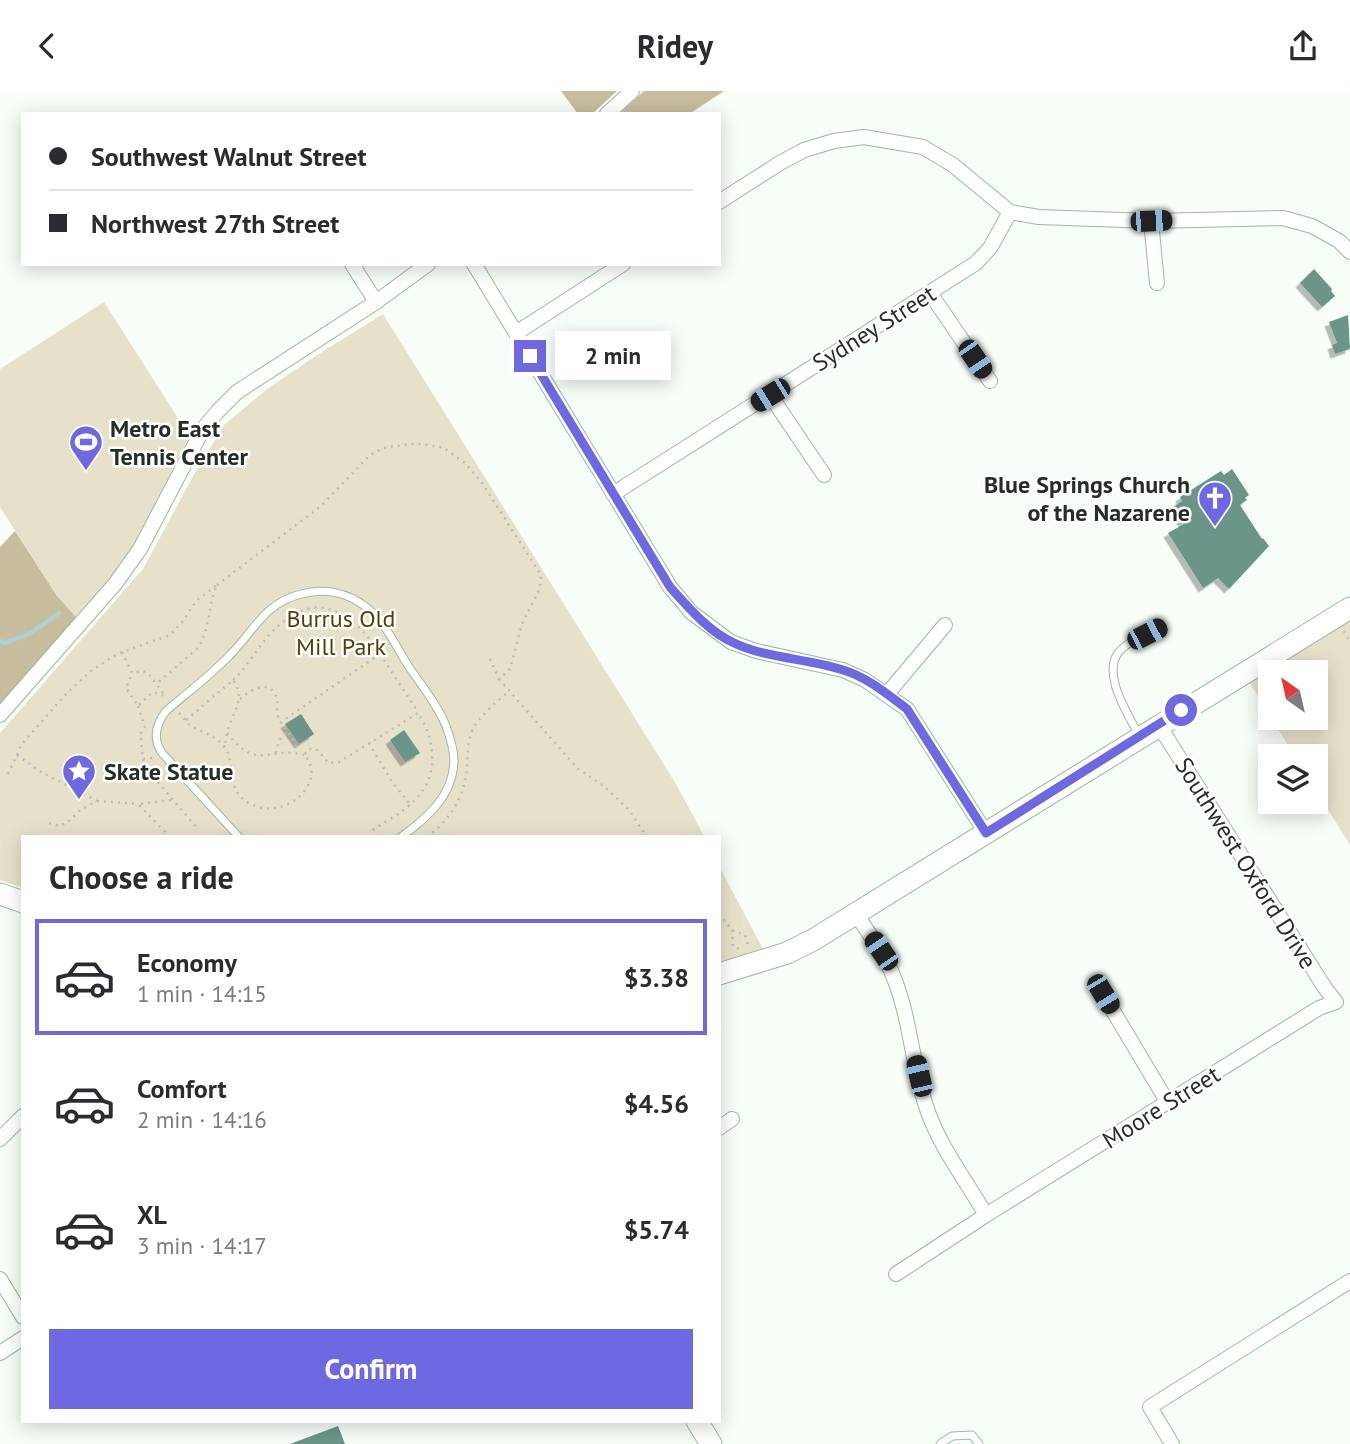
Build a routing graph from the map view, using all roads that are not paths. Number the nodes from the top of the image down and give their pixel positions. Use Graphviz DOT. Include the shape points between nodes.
graph roads {
  1 [pos="632,91"];
  2 [pos="609,112"];
  3 [pos="721,201"];
  4 [pos="1010,212"];
  5 [pos="1151,221"];
  6 [pos="1350,252"];
  7 [pos="353,266"];
  8 [pos="425,266"];
  9 [pos="475,266"];
  10 [pos="620,266"];
  11 [pos="1157,283"];
  12 [pos="930,293"];
  13 [pos="376,302"];
  14 [pos="516,333"];
  15 [pos="990,381"];
  16 [pos="770,395"];
  17 [pos="824,475"];
  18 [pos="613,494"];
  19 [pos="1350,608"];
  20 [pos="945,625"];
  21 [pos="1163,626"];
  22 [pos="887,694"];
  23 [pos="0,715"];
  24 [pos="1158,724"];
  25 [pos="1139,736"];
  26 [pos="986,833"];
  27 [pos="237,835"];
  28 [pos="404,835"];
  29 [pos="0,894"];
  30 [pos="21,901"];
  31 [pos="856,914"];
  32 [pos="721,973"];
  33 [pos="1103,994"];
  34 [pos="1336,1002"];
  35 [pos="1168,1103"];
  36 [pos="21,1118"];
  37 [pos="732,1119"];
  38 [pos="721,1127"];
  39 [pos="0,1139"];
  40 [pos="986,1215"];
  41 [pos="896,1274"];
  42 [pos="0,1279"];
  43 [pos="1350,1281"];
  44 [pos="21,1314"];
  45 [pos="21,1339"];
  46 [pos="0,1353"];
  47 [pos="697,1423"];
  48 [pos="711,1444"];
  49 [pos="940,1444"];
  50 [pos="979,1444"];
  51 [pos="1172,1444"];
  1 -- 2 [label="street"];
  3 -- 4 [label="street" via="804,150 864,137 923,147 953,165"];
  4 -- 5 [label="street"];
  4 -- 12 [label="street, Sydney Street" via="976,263"];
  5 -- 6 [label="street" via="1283,218 1312,226"];
  5 -- 11 [label="street"];
  7 -- 13 [label="street"];
  8 -- 13 [label="street"];
  9 -- 14 [label="street"];
  10 -- 14 [label="street"];
  12 -- 15 [label="street"];
  12 -- 16 [label="street, Sydney Street"];
  13 -- 23 [label="street" via="237,392 218,411 203,429 140,549"];
  14 -- 18 [label="street"];
  16 -- 17 [label="street"];
  16 -- 18 [label="street, Sydney Street"];
  18 -- 22 [label="street" via="670,587 692,613 731,642 844,670"];
  19 -- 24 [label="street"];
  20 -- 22 [label="street"];
  21 -- 25 [label="lane" via="1114,657 1117,690"];
  22 -- 26 [label="street" via="907,709"];
  24 -- 25 [label="street"];
  24 -- 34 [label="street, Southwest Oxford Drive"];
  25 -- 26 [label="street"];
  26 -- 31 [label="street"];
  27 -- 28 [label="lane" via="162,753 156,740 159,719 229,656 269,610 286,599 317,591 352,598 375,614 445,725 453,748 452,774 435,810"];
  29 -- 30 [label="street"];
  31 -- 32 [label="street" via="787,953"];
  31 -- 40 [label="street" via="894,976 931,1120"];
  33 -- 35 [label="street"];
  34 -- 35 [label="street, Moore Street" via="1319,1008"];
  35 -- 40 [label="street, Moore Street"];
  36 -- 39 [label="street"];
  37 -- 38 [label="street"];
  40 -- 41 [label="street, Moore Street"];
  42 -- 44 [label="street"];
  43 -- 51 [label="street" via="1150,1407"];
  45 -- 46 [label="street"];
  47 -- 48 [label="street"];
  49 -- 50 [label="lane" via="952,1436 972,1435"];
}
